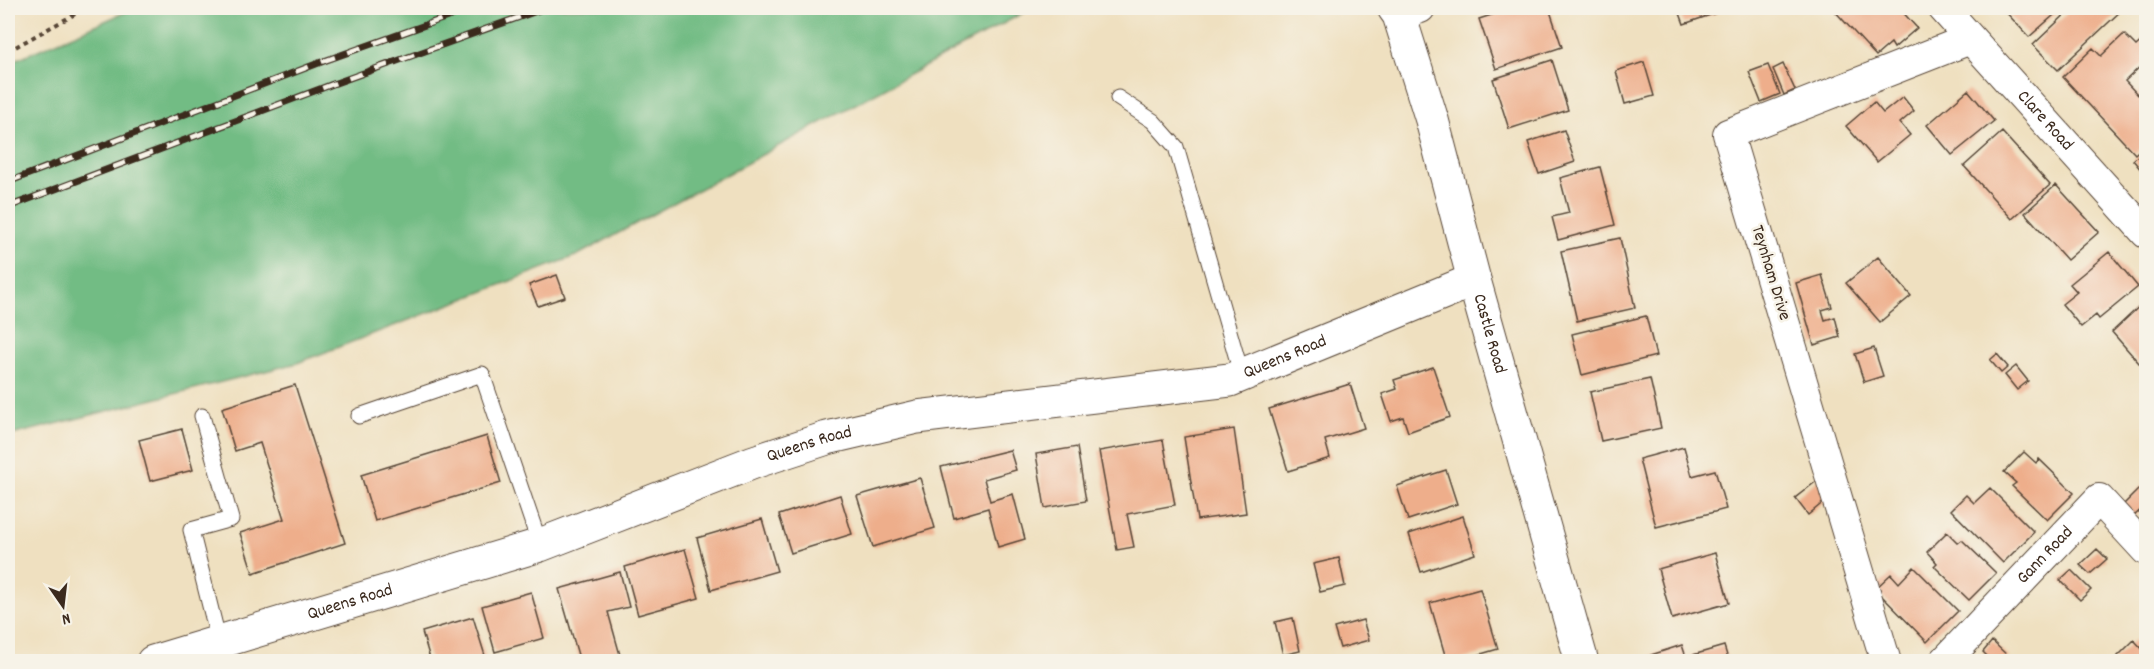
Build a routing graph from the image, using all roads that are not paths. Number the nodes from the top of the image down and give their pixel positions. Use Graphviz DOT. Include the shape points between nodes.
graph roads {
  1 [pos="1942,8"];
  2 [pos="1405,10"];
  3 [pos="1971,39"];
  4 [pos="1118,98"];
  5 [pos="2146,233"];
  6 [pos="1474,280"];
  7 [pos="1242,376"];
  8 [pos="202,416"];
  9 [pos="358,416"];
  10 [pos="540,545"];
  11 [pos="2146,550"];
  12 [pos="219,642"];
  13 [pos="153,662"];
  14 [pos="1582,662"];
  15 [pos="1886,662"];
  16 [pos="1944,662"];
  1 -- 3 [label="street, Clare Road"];
  2 -- 6 [label="street, Castle Road"];
  3 -- 5 [label="street, Clare Road"];
  3 -- 15 [label="street, Teynham Drive" via="1728,134"];
  4 -- 7 [label="lane" via="1153,121 1176,147"];
  6 -- 7 [label="street, Queens Road"];
  6 -- 14 [label="street, Castle Road"];
  7 -- 10 [label="street, Queens Road" via="917,417 827,438 754,462"];
  8 -- 12 [label="lane" via="231,519 191,531"];
  9 -- 10 [label="lane" via="482,374"];
  10 -- 12 [label="street, Queens Road"];
  11 -- 16 [label="street, Gann Road" via="2099,499"];
  12 -- 13 [label="street, Queens Road"];
}
